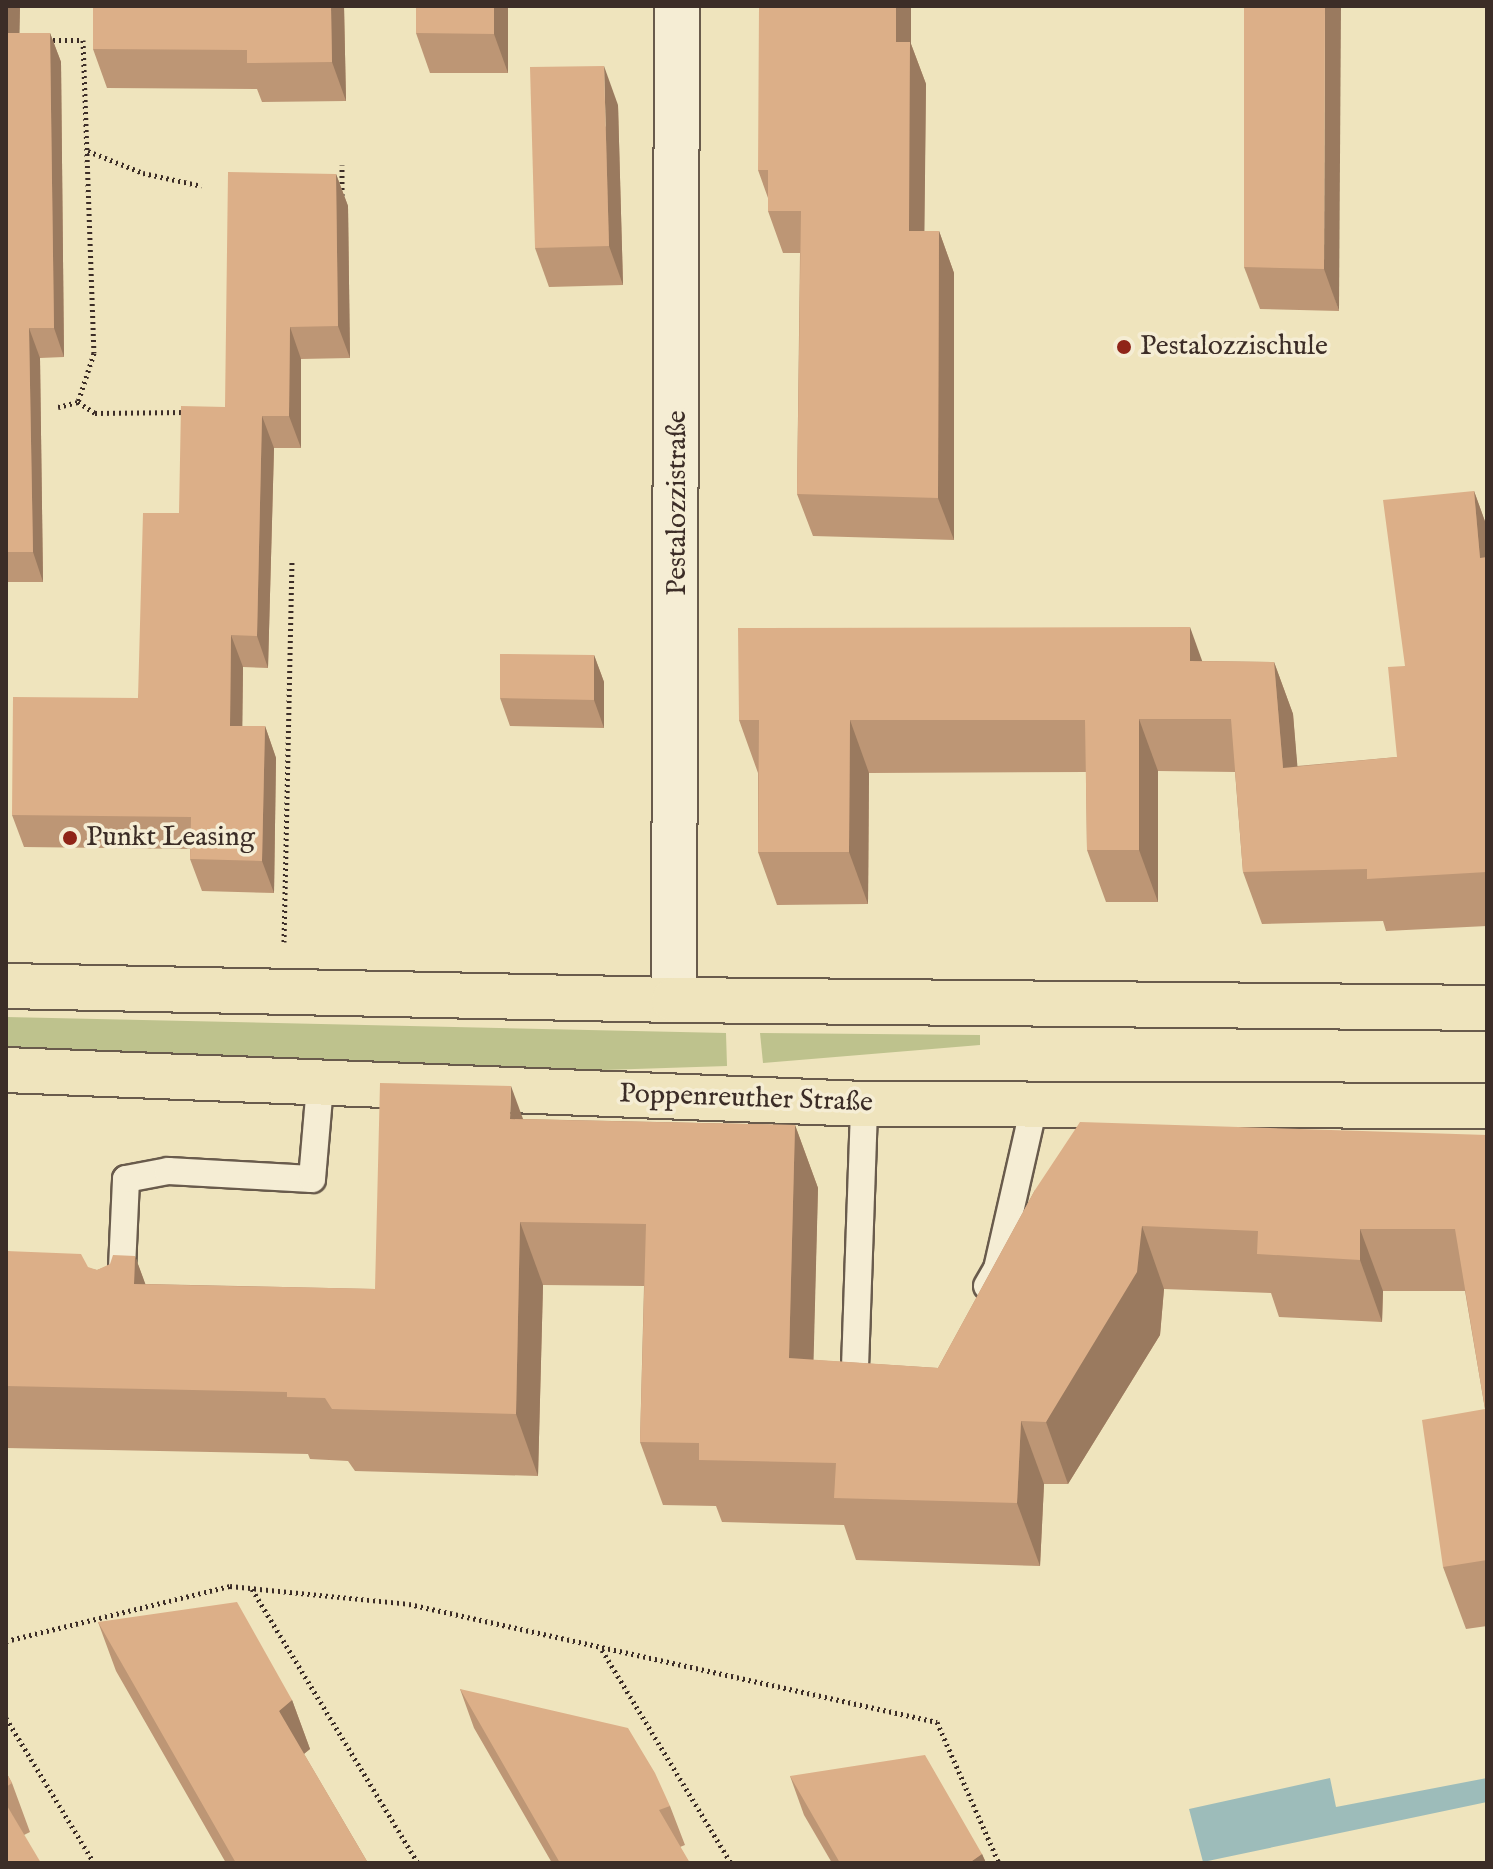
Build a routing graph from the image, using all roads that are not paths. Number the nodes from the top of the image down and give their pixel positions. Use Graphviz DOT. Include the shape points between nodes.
graph roads {
  1 [pos="677,6"];
  2 [pos="6,986"];
  3 [pos="674,1000"];
  4 [pos="1487,1008"];
  5 [pos="6,1070"];
  6 [pos="320,1085"];
  7 [pos="864,1104"];
  8 [pos="1034,1106"];
  9 [pos="1487,1106"];
  10 [pos="976,1306"];
  11 [pos="120,1317"];
  12 [pos="885,1400"];
  1 -- 3 [label="street, Pestalozzistraße"];
  2 -- 3 [label="main road"];
  3 -- 4 [label="main road"];
  5 -- 6 [label="main road, Poppenreuther Straße"];
  6 -- 7 [label="main road, Poppenreuther Straße"];
  6 -- 11 [label="lane" via="312,1179 168,1171 126,1179"];
  7 -- 8 [label="main road, Poppenreuther Straße"];
  7 -- 12 [label="lane" via="854,1398"];
  8 -- 9 [label="main road, Poppenreuther Straße"];
  8 -- 10 [label="lane" via="997,1269"];
}
